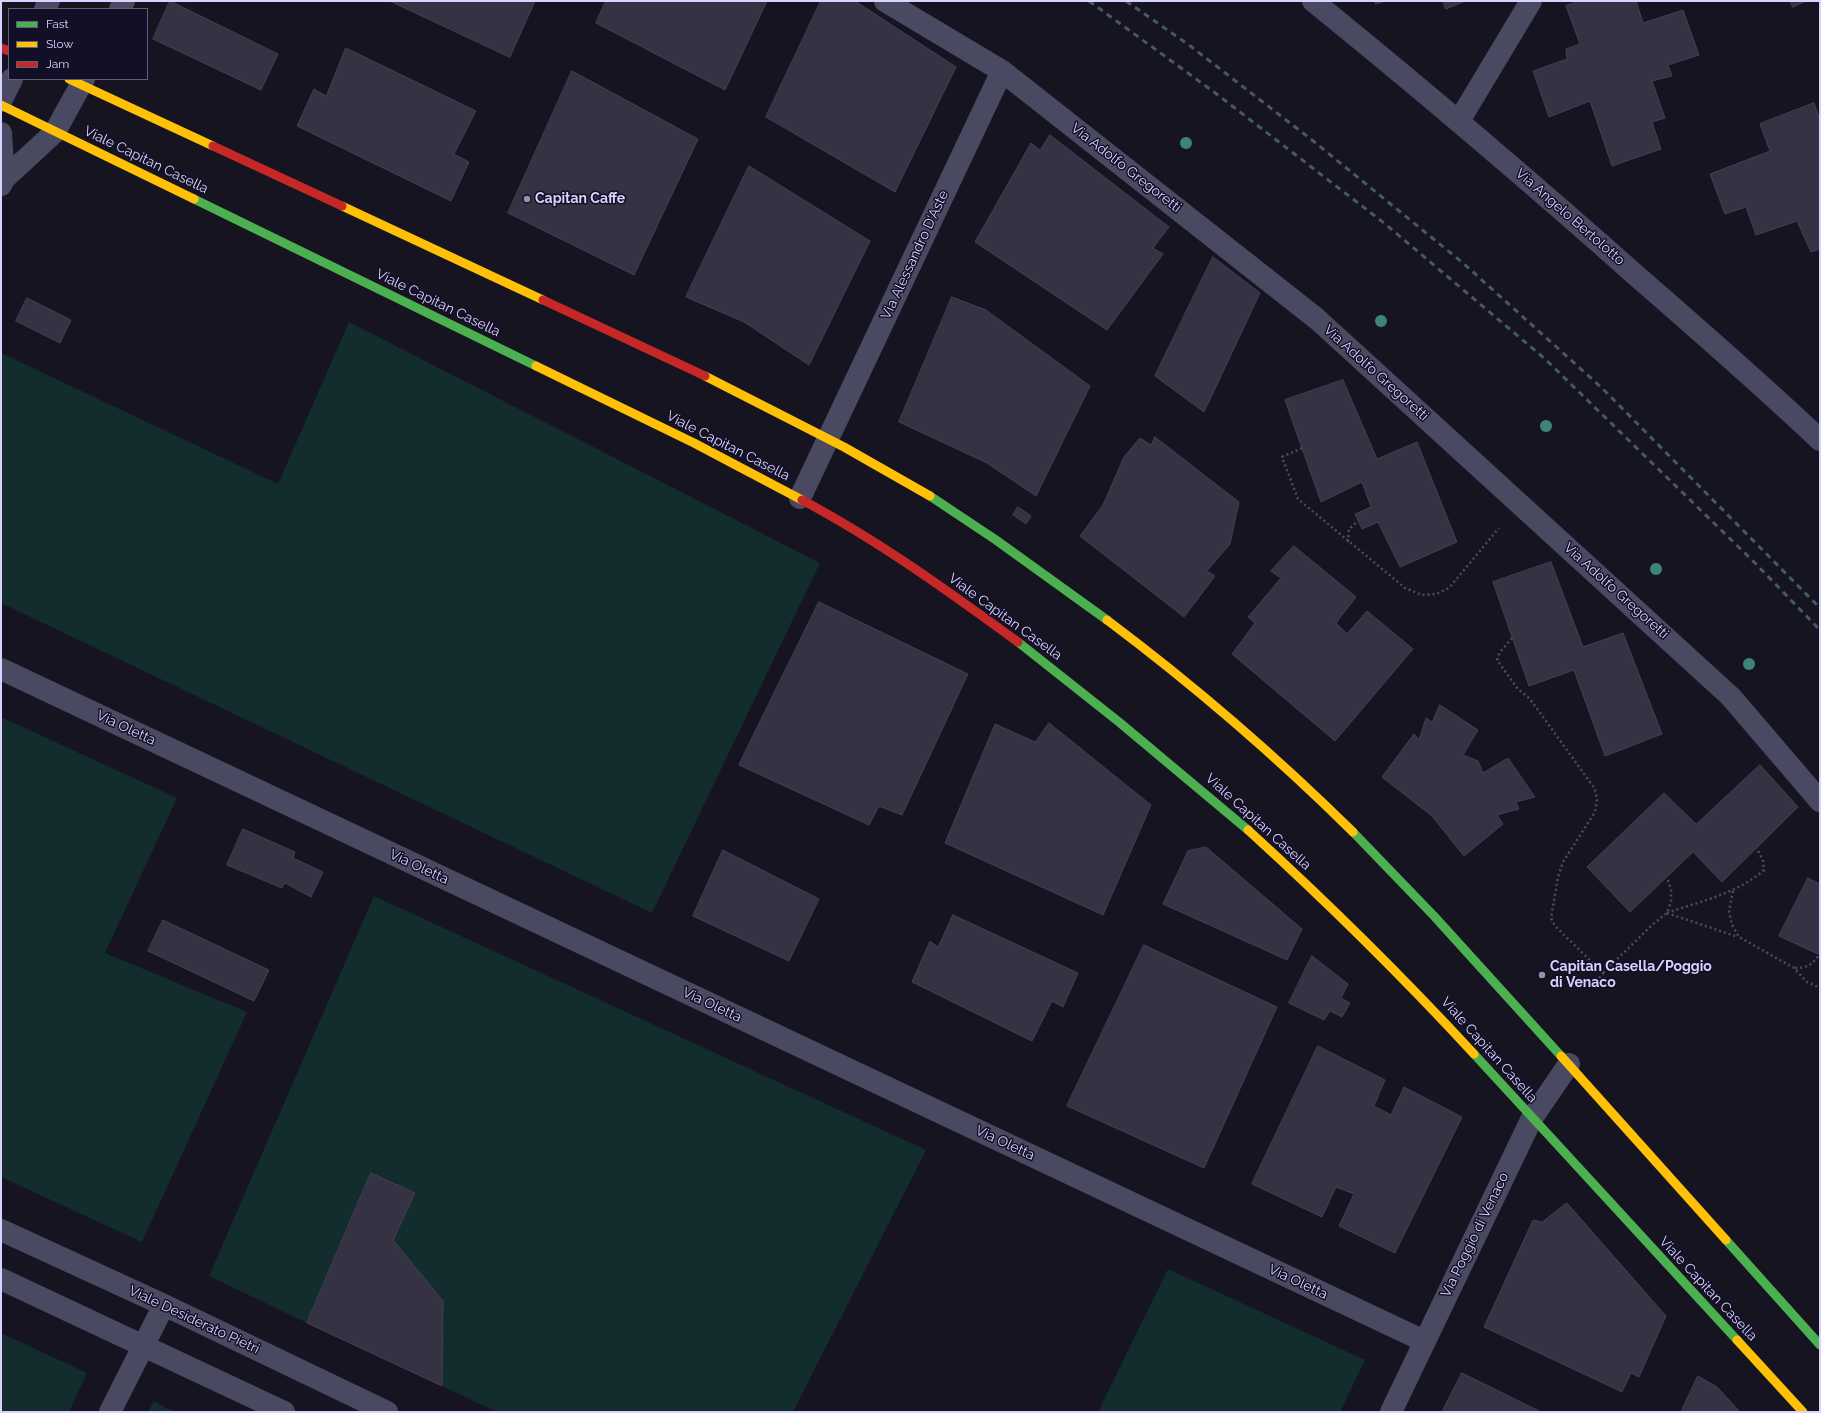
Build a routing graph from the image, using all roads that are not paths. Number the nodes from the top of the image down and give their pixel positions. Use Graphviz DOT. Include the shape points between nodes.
graph roads {
  1 [pos="885,1"];
  2 [pos="1313,1"];
  3 [pos="1531,1"];
  4 [pos="1002,71"];
  5 [pos="12,80"];
  6 [pos="78,81"];
  7 [pos="1,101"];
  8 [pos="1,105"];
  9 [pos="1459,121"];
  10 [pos="56,132"];
  11 [pos="1,133"];
  12 [pos="2,182"];
  13 [pos="828,439"];
  14 [pos="1820,440"];
  15 [pos="800,498"];
  16 [pos="1,669"];
  17 [pos="1820,801"];
  18 [pos="1569,1064"];
  19 [pos="1532,1118"];
  20 [pos="1,1230"];
  21 [pos="1,1279"];
  22 [pos="164,1305"];
  23 [pos="1424,1341"];
  24 [pos="144,1345"];
  25 [pos="1820,1345"];
  26 [pos="110,1412"];
  27 [pos="284,1412"];
  28 [pos="387,1412"];
  29 [pos="1391,1412"];
  30 [pos="1803,1412"];
  1 -- 4 [label="street, Via Adolfo Gregoretti"];
  2 -- 9 [label="street, Via Angelo Bertolotto"];
  3 -- 9 [label="street"];
  4 -- 13 [label="street, Via Alessandro D'Aste"];
  4 -- 17 [label="street, Via Adolfo Gregoretti" via="1317,319 1731,697"];
  5 -- 7 [label="street"];
  6 -- 10 [label="street"];
  6 -- 13 [label="street" via="702,374"];
  8 -- 10 [label="street, Viale Capitan Casella"];
  9 -- 14 [label="street, Via Angelo Bertolotto" via="1753,378"];
  10 -- 12 [label="street"];
  10 -- 15 [label="street, Viale Capitan Casella"];
  11 -- 12 [label="street"];
  13 -- 15 [label="street, Via Alessandro D'Aste"];
  13 -- 18 [label="street" via="929,496 1023,559 1151,652 1229,716 1318,797 1399,878"];
  15 -- 19 [label="street, Viale Capitan Casella" via="882,546 1001,629 1209,796 1357,931 1447,1024"];
  16 -- 23 [label="street, Via Oletta"];
  18 -- 19 [label="street, Via Poggio di Venaco"];
  18 -- 25 [label="street"];
  19 -- 23 [label="street, Via Poggio di Venaco"];
  19 -- 30 [label="street, Viale Capitan Casella"];
  20 -- 22 [label="street, Viale Desiderato Pietri"];
  21 -- 24 [label="street"];
  22 -- 24 [label="street"];
  22 -- 28 [label="street, Viale Desiderato Pietri"];
  23 -- 29 [label="street, Via Poggio di Venaco"];
  24 -- 26 [label="street"];
  24 -- 27 [label="street"];
}
